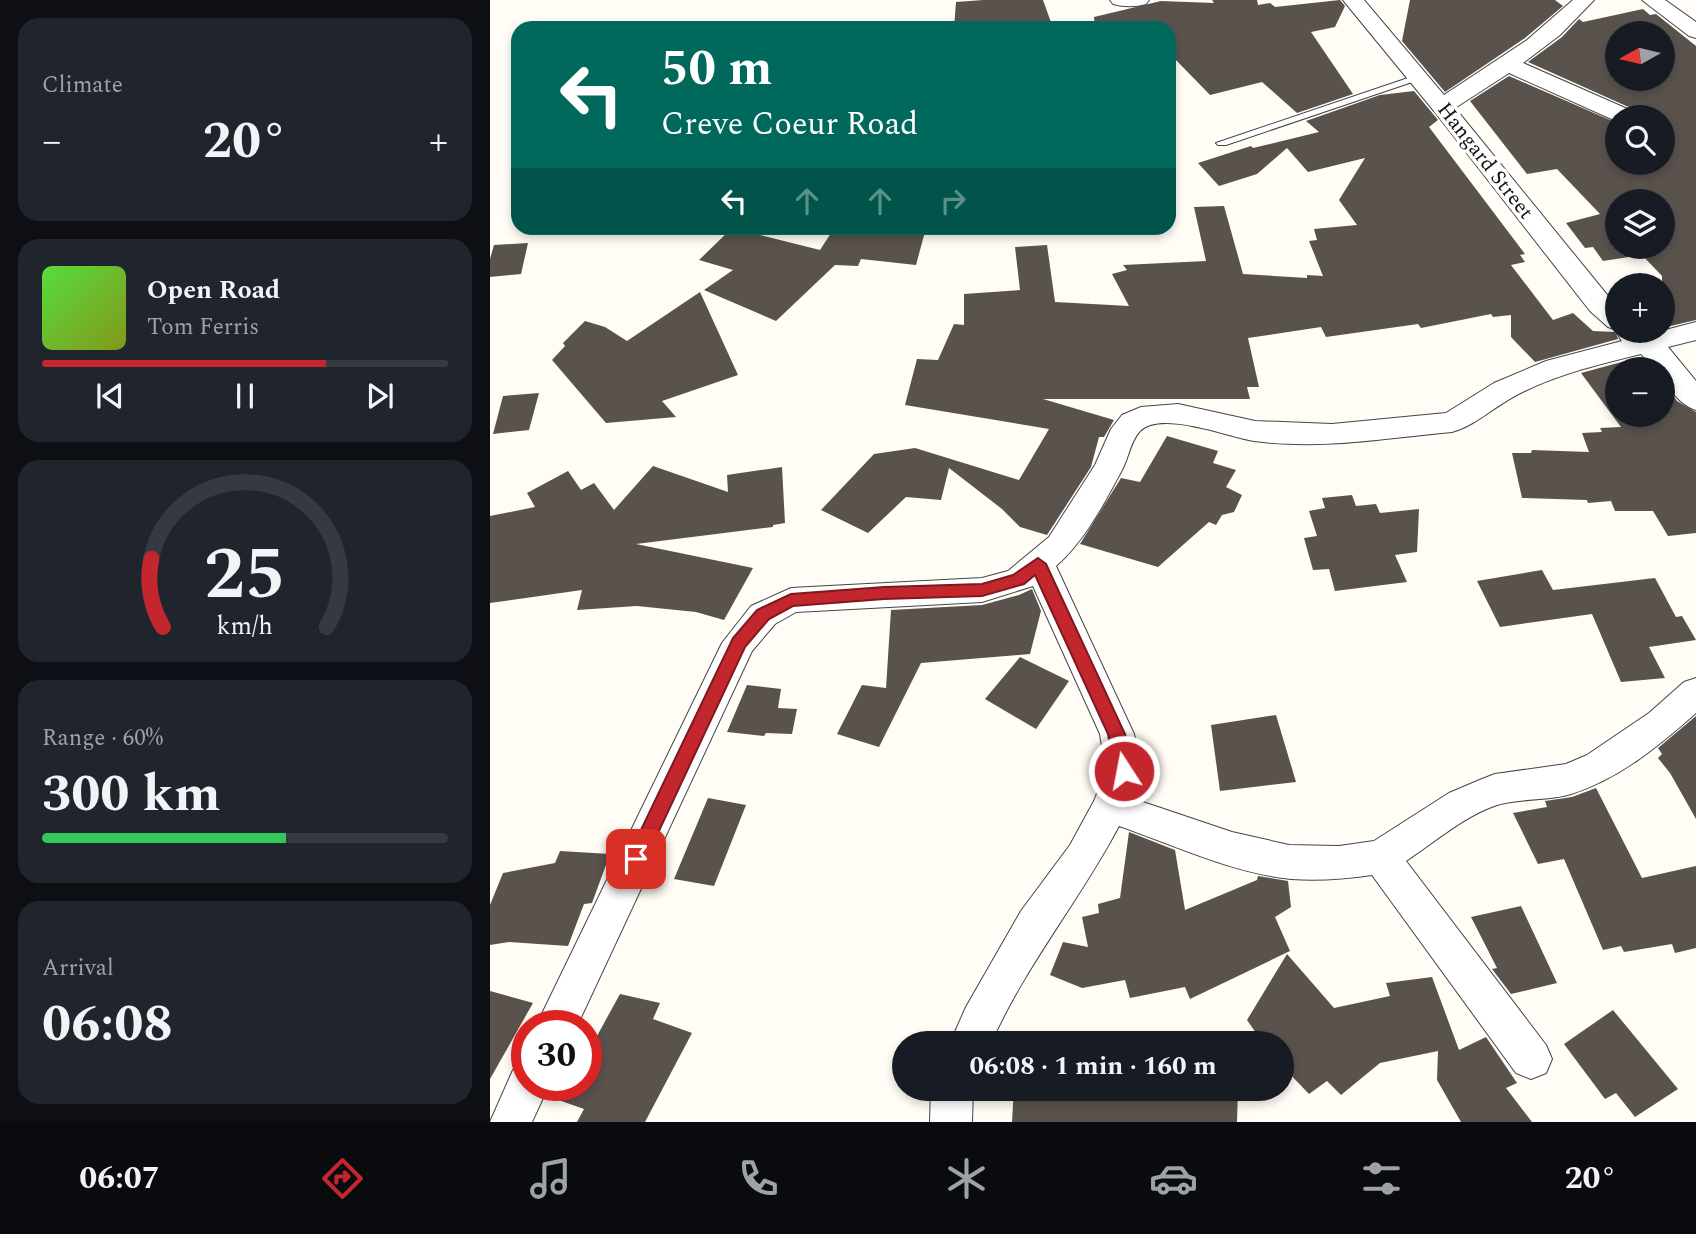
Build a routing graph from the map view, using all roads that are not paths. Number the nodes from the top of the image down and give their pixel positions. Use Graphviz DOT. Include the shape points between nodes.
graph roads {
  1 [pos="1120,0"];
  2 [pos="1139,0"];
  3 [pos="1353,0"];
  4 [pos="1584,0"];
  5 [pos="1652,0"];
  6 [pos="1696,32"];
  7 [pos="1508,64"];
  8 [pos="1418,78"];
  9 [pos="1442,106"];
  10 [pos="1605,107"];
  11 [pos="1222,143"];
  12 [pos="1605,310"];
  13 [pos="1696,331"];
  14 [pos="1675,333"];
  15 [pos="1622,343"];
  16 [pos="1643,343"];
  17 [pos="1696,400"];
  18 [pos="1038,564"];
  19 [pos="1696,692"];
  20 [pos="1110,807"];
  21 [pos="1381,857"];
  22 [pos="564,1010"];
  23 [pos="975,1031"];
  24 [pos="1531,1059"];
  25 [pos="520,1101"];
  26 [pos="951,1101"];
  27 [pos="510,1122"];
  28 [pos="951,1122"];
  1 -- 2 [label="street"];
  3 -- 8 [label="street, Hangard Street"];
  4 -- 7 [label="street" via="1567,19"];
  5 -- 6 [label="street"];
  7 -- 9 [label="street"];
  7 -- 10 [label="street"];
  8 -- 9 [label="street, Hangard Street"];
  8 -- 11 [label="lane"];
  9 -- 12 [label="street, Hangard Street"];
  13 -- 14 [label="street"];
  15 -- 18 [label="street" via="1504,390 1452,422 1332,434 1255,431 1178,414 1151,414 1132,422 1121,436 1109,467 1060,545"];
  16 -- 17 [label="street" via="1658,353"];
  18 -- 20 [label="street" via="1117,734 1124,771"];
  18 -- 22 [label="street" via="1018,580 982,590 791,600 763,615 739,643"];
  19 -- 21 [label="street" via="1600,766 1569,779 1495,790 1462,804"];
  20 -- 21 [label="street" via="1232,849 1289,862 1339,863"];
  20 -- 23 [label="street" via="1083,857 1035,924"];
  21 -- 24 [label="street"];
  25 -- 27 [label="street"];
  26 -- 28 [label="street"];
}
